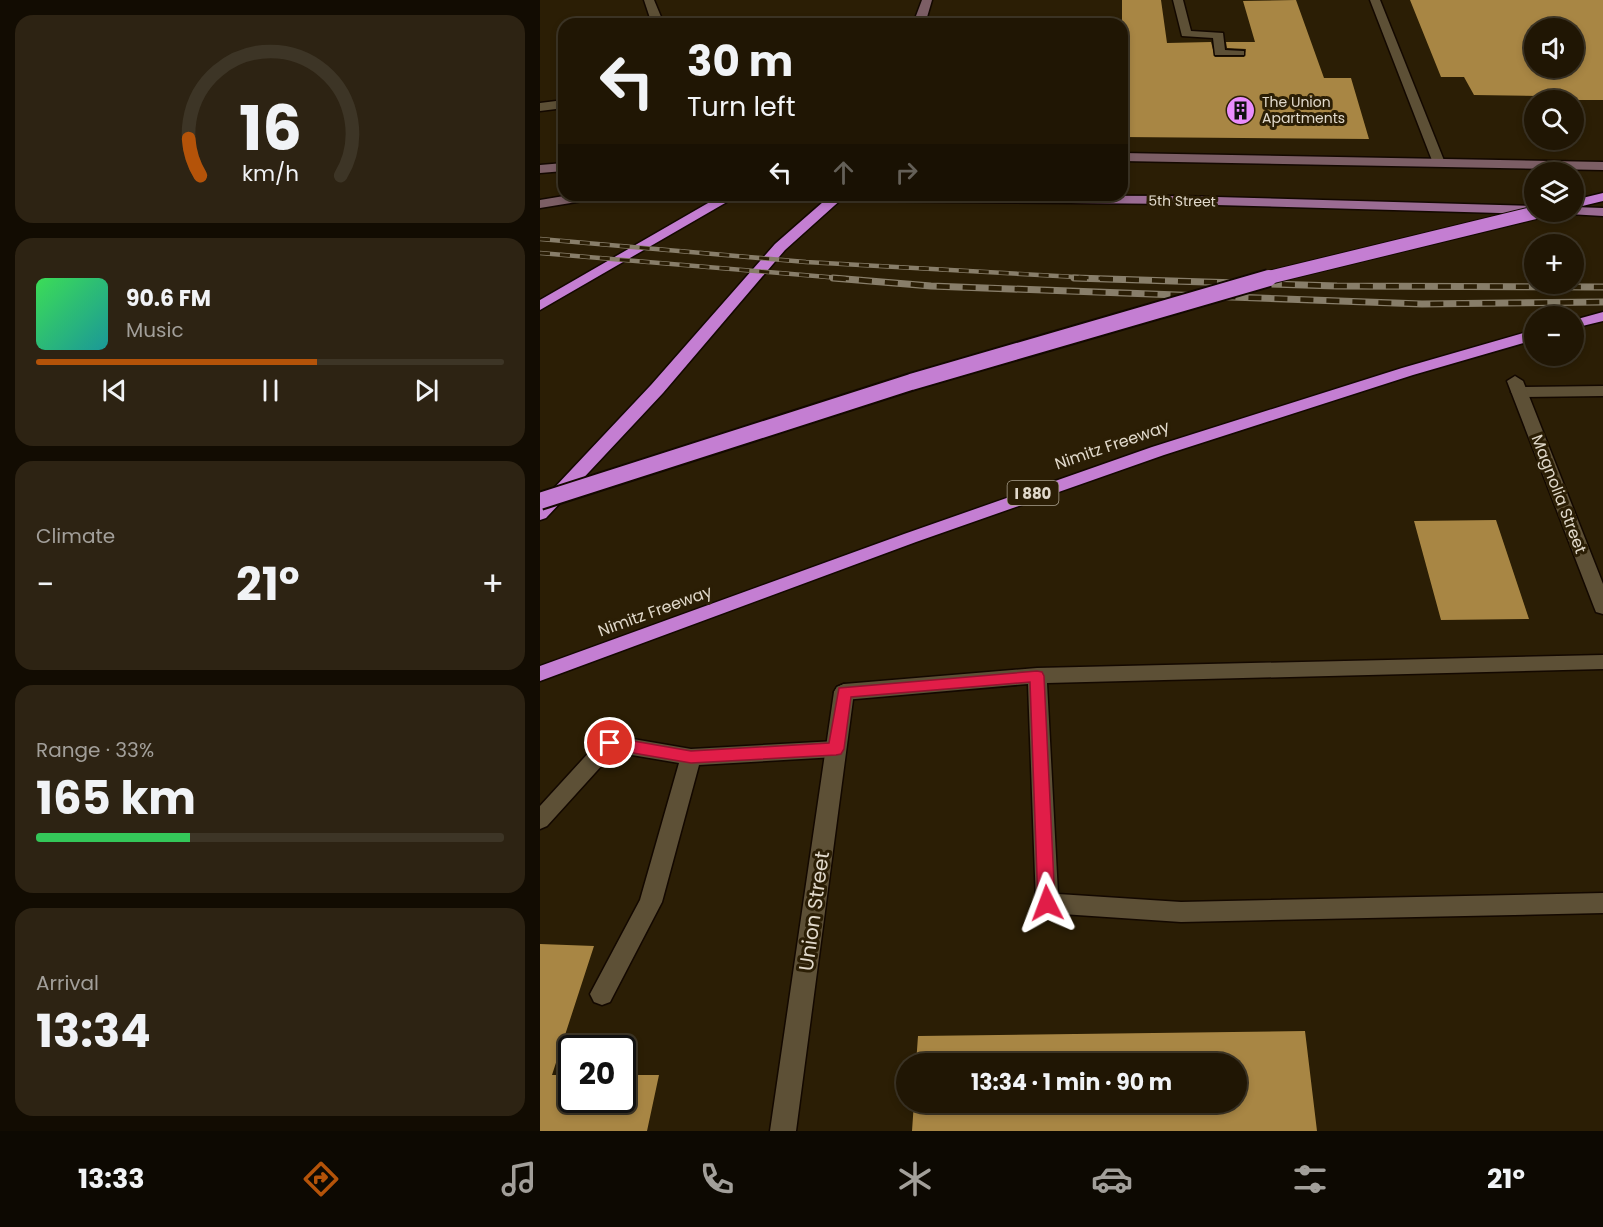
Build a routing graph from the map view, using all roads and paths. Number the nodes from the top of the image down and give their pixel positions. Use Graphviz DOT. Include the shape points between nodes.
graph roads {
  1 [pos="649,0"];
  2 [pos="927,0"];
  3 [pos="1178,0"];
  4 [pos="1375,0"];
  5 [pos="656,18"];
  6 [pos="919,18"];
  7 [pos="1240,53"];
  8 [pos="558,105"];
  9 [pos="540,107"];
  10 [pos="1128,157"];
  11 [pos="1439,163"];
  12 [pos="1603,166"];
  13 [pos="558,168"];
  14 [pos="540,169"];
  15 [pos="1603,197"];
  16 [pos="1128,199"];
  17 [pos="558,201"];
  18 [pos="722,201"];
  19 [pos="832,201"];
  20 [pos="1584,202"];
  21 [pos="540,204"];
  22 [pos="1524,211"];
  23 [pos="1584,211"];
  24 [pos="1603,212"];
  25 [pos="1524,214"];
  26 [pos="540,306"];
  27 [pos="1603,316"];
  28 [pos="1584,321"];
  29 [pos="1524,337"];
  30 [pos="1603,391"];
  31 [pos="540,501"];
  32 [pos="540,514"];
  33 [pos="1603,607"];
  34 [pos="1603,662"];
  35 [pos="540,674"];
  36 [pos="1037,676"];
  37 [pos="836,749"];
  38 [pos="691,757"];
  39 [pos="540,820"];
  40 [pos="1603,903"];
  41 [pos="602,994"];
  42 [pos="783,1131"];
  1 -- 5 [label="street"];
  2 -- 6 [label="main road"];
  3 -- 7 [label="street" via="1186,34 1219,35 1220,53"];
  4 -- 11 [label="street"];
  8 -- 9 [label="street"];
  10 -- 11 [label="main road"];
  11 -- 12 [label="main road"];
  13 -- 14 [label="main road"];
  15 -- 20 [label="highway"];
  16 -- 22 [label="main road, 5th Street"];
  17 -- 21 [label="main road"];
  18 -- 26 [label="highway"];
  19 -- 32 [label="highway, bridge" via="780,247 657,389"];
  23 -- 24 [label="main road"];
  25 -- 31 [label="highway, bridge" via="1293,270 1062,335"];
  27 -- 28 [label="highway"];
  29 -- 35 [label="highway, Nimitz Freeway / I 880" via="1334,393 1085,474"];
  30 -- 33 [label="street, Magnolia Street" via="1517,387"];
  34 -- 36 [label="street"];
  36 -- 37 [label="street, Union Street" via="844,692"];
  36 -- 40 [label="street" via="1047,903 1181,912"];
  37 -- 38 [label="street"];
  37 -- 42 [label="street, Union Street"];
  38 -- 39 [label="street" via="610,743"];
  38 -- 41 [label="street" via="651,902"];
}
